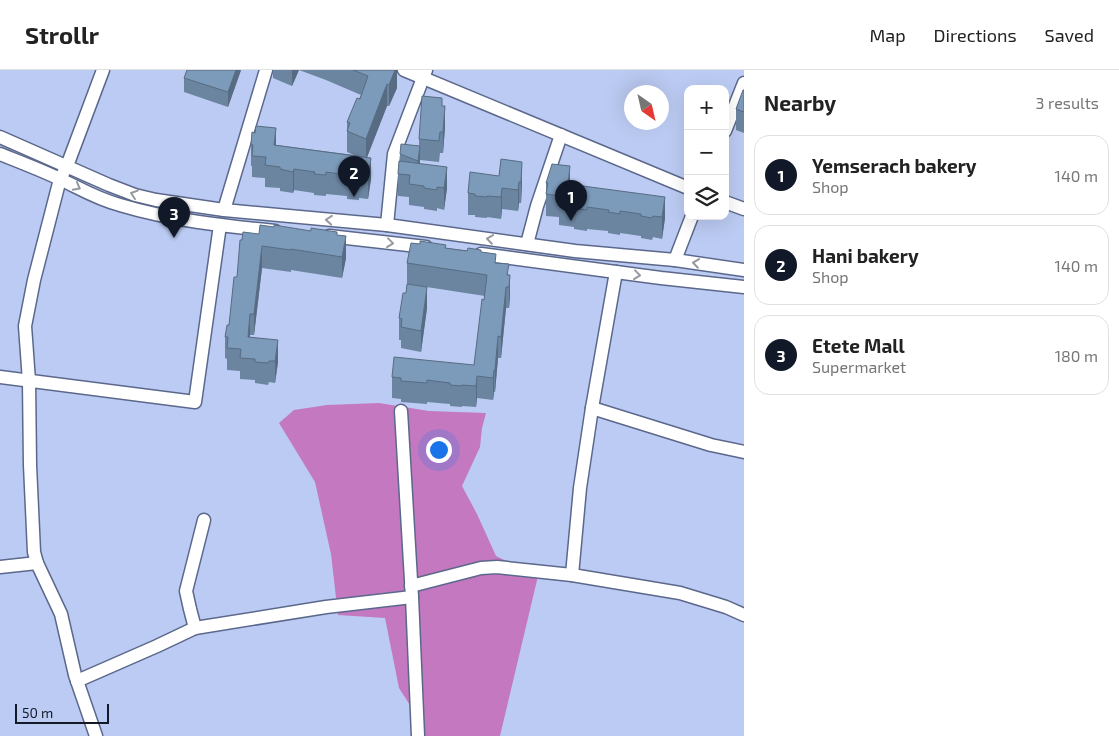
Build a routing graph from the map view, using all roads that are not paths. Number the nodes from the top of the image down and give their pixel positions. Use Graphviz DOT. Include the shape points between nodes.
graph roads {
  1 [pos="103,70"];
  2 [pos="266,70"];
  3 [pos="404,70"];
  4 [pos="424,73"];
  5 [pos="744,83"];
  6 [pos="725,130"];
  7 [pos="561,135"];
  8 [pos="0,137"];
  9 [pos="0,154"];
  10 [pos="66,166"];
  11 [pos="60,179"];
  12 [pos="684,186"];
  13 [pos="729,203"];
  14 [pos="744,209"];
  15 [pos="224,210"];
  16 [pos="690,220"];
  17 [pos="220,225"];
  18 [pos="387,225"];
  19 [pos="287,232"];
  20 [pos="315,235"];
  21 [pos="526,244"];
  22 [pos="439,249"];
  23 [pos="575,251"];
  24 [pos="468,253"];
  25 [pos="675,260"];
  26 [pos="572,266"];
  27 [pos="744,270"];
  28 [pos="616,272"];
  29 [pos="744,287"];
  30 [pos="0,377"];
  31 [pos="29,381"];
  32 [pos="592,408"];
  33 [pos="401,411"];
  34 [pos="744,452"];
  35 [pos="204,520"];
  36 [pos="37,563"];
  37 [pos="0,568"];
  38 [pos="572,575"];
  39 [pos="412,591"];
  40 [pos="744,615"];
  41 [pos="195,628"];
  42 [pos="77,681"];
  43 [pos="96,736"];
  44 [pos="418,736"];
  1 -- 10 [label="street"];
  2 -- 15 [label="street"];
  3 -- 4 [label="street"];
  4 -- 7 [label="street"];
  4 -- 18 [label="street" via="394,154"];
  5 -- 6 [label="street"];
  7 -- 12 [label="street"];
  7 -- 21 [label="street"];
  8 -- 10 [label="street"];
  9 -- 11 [label="street"];
  10 -- 11 [label="street"];
  15 -- 10 [label="street, one-way" via="156,200 109,185"];
  11 -- 17 [label="street, one-way" via="119,205"];
  11 -- 31 [label="street" via="25,326"];
  13 -- 14 [label="street"];
  18 -- 15 [label="street, one-way"];
  16 -- 25 [label="street"];
  17 -- 19 [label="street"];
  17 -- 31 [label="street" via="195,402"];
  21 -- 18 [label="street, one-way"];
  20 -- 22 [label="street, one-way"];
  21 -- 23 [label="street"];
  23 -- 25 [label="street"];
  23 -- 26 [label="street"];
  24 -- 26 [label="street"];
  27 -- 25 [label="street, one-way"];
  26 -- 28 [label="street"];
  28 -- 29 [label="street, one-way"];
  28 -- 32 [label="street"];
  30 -- 31 [label="street"];
  31 -- 36 [label="street" via="30,464"];
  32 -- 34 [label="street"];
  32 -- 38 [label="street"];
  33 -- 39 [label="street"];
  35 -- 41 [label="street" via="186,591"];
  36 -- 37 [label="street"];
  36 -- 42 [label="street" via="61,614"];
  38 -- 39 [label="street" via="481,568"];
  38 -- 40 [label="street" via="680,593"];
  39 -- 41 [label="street"];
  39 -- 44 [label="street"];
  41 -- 42 [label="street"];
  42 -- 43 [label="street"];
}
